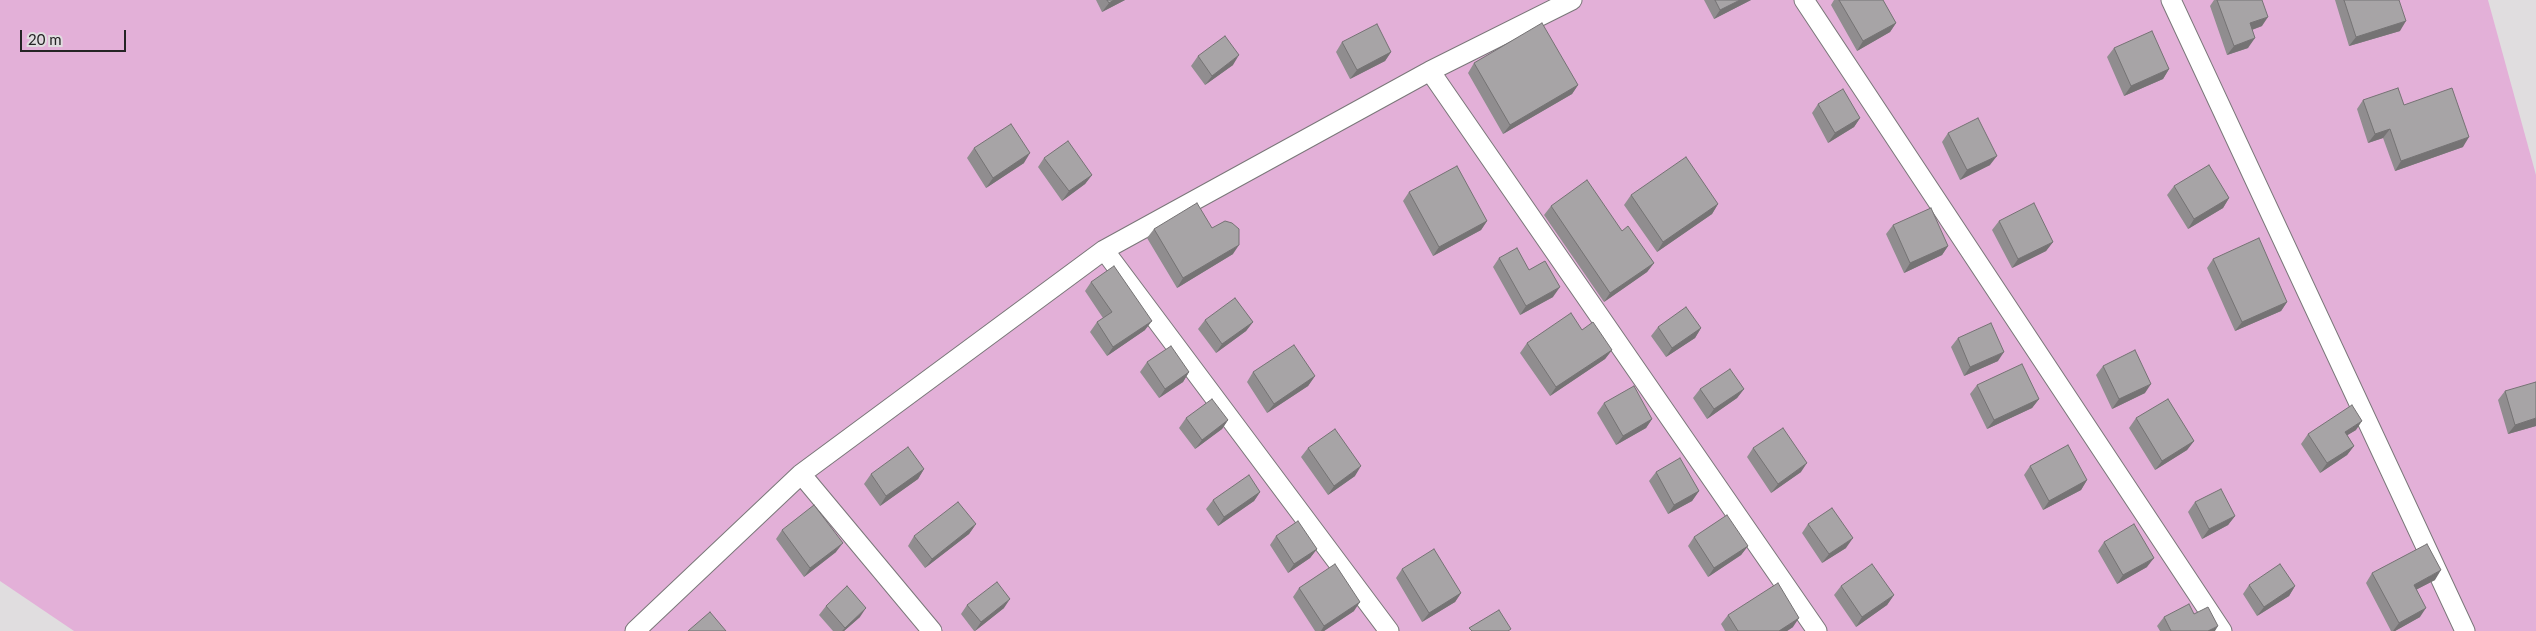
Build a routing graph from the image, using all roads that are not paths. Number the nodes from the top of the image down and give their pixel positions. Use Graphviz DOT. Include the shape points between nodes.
graph roads {
  1 [pos="1572,0"];
  2 [pos="1804,0"];
  3 [pos="2171,0"];
  4 [pos="1430,71"];
  5 [pos="1104,250"];
  6 [pos="801,474"];
  7 [pos="635,631"];
  8 [pos="932,631"];
  9 [pos="1389,631"];
  10 [pos="1817,631"];
  11 [pos="2222,631"];
  12 [pos="2465,631"];
  1 -- 4 [label="lane"];
  2 -- 11 [label="lane"];
  3 -- 12 [label="lane"];
  4 -- 5 [label="lane"];
  4 -- 10 [label="lane"];
  5 -- 6 [label="lane"];
  5 -- 9 [label="lane"];
  6 -- 7 [label="lane"];
  6 -- 8 [label="lane"];
}
